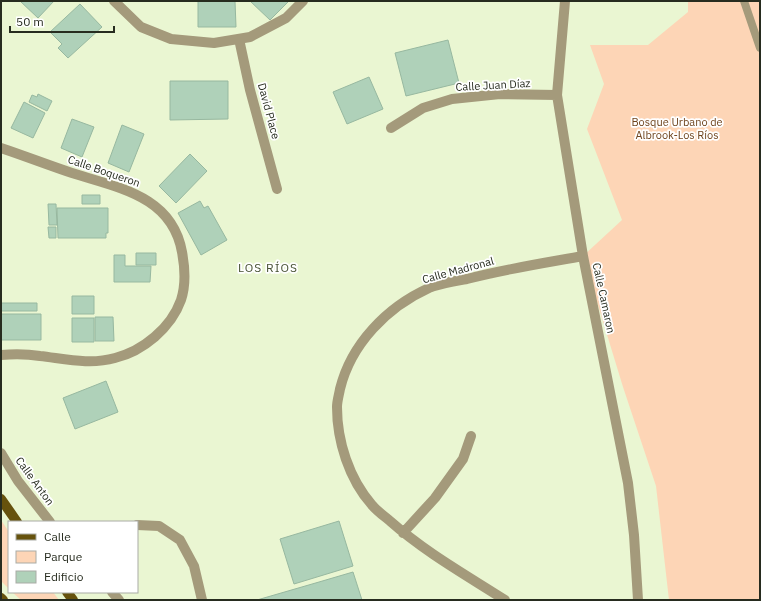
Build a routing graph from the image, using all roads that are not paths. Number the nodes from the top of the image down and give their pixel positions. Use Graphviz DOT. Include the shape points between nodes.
graph roads {
  1 [pos="114,1"];
  2 [pos="303,1"];
  3 [pos="565,1"];
  4 [pos="744,1"];
  5 [pos="239,39"];
  6 [pos="760,48"];
  7 [pos="556,95"];
  8 [pos="391,128"];
  9 [pos="1,148"];
  10 [pos="277,189"];
  11 [pos="583,256"];
  12 [pos="1,355"];
  13 [pos="471,436"];
  14 [pos="1,454"];
  15 [pos="1,499"];
  16 [pos="16,521"];
  17 [pos="49,521"];
  18 [pos="138,525"];
  19 [pos="403,532"];
  20 [pos="1,598"];
  21 [pos="3,600"];
  22 [pos="202,600"];
  23 [pos="505,600"];
  24 [pos="638,600"];
  1 -- 5 [label="street" via="141,27 171,39 214,43"];
  2 -- 5 [label="street" via="286,18 250,37"];
  3 -- 7 [label="street, Calle Camaron"];
  4 -- 6 [label="lane"];
  5 -- 10 [label="street, David Place"];
  7 -- 8 [label="street, Calle Juan Díaz" via="500,94 452,99 423,108"];
  7 -- 11 [label="street, Calle Camaron"];
  9 -- 12 [label="street, Calle Boqueron" via="143,197 166,216 176,231 184,274 180,301 169,322 148,342 126,355 91,362 39,355"];
  11 -- 19 [label="street, Calle Madronal" via="498,271 430,288 406,300 378,322 354,353 342,380 336,406 345,457 357,483 372,505"];
  11 -- 24 [label="street, Calle Camaron" via="628,483"];
  13 -- 19 [label="street" via="463,459 451,476 435,498"];
  14 -- 17 [label="street, Calle Anton"];
  15 -- 16 [label="main road"];
  18 -- 22 [label="street" via="158,526 180,540 194,566"];
  19 -- 23 [label="street, Calle Madronal"];
  20 -- 21 [label="main road"];
}
